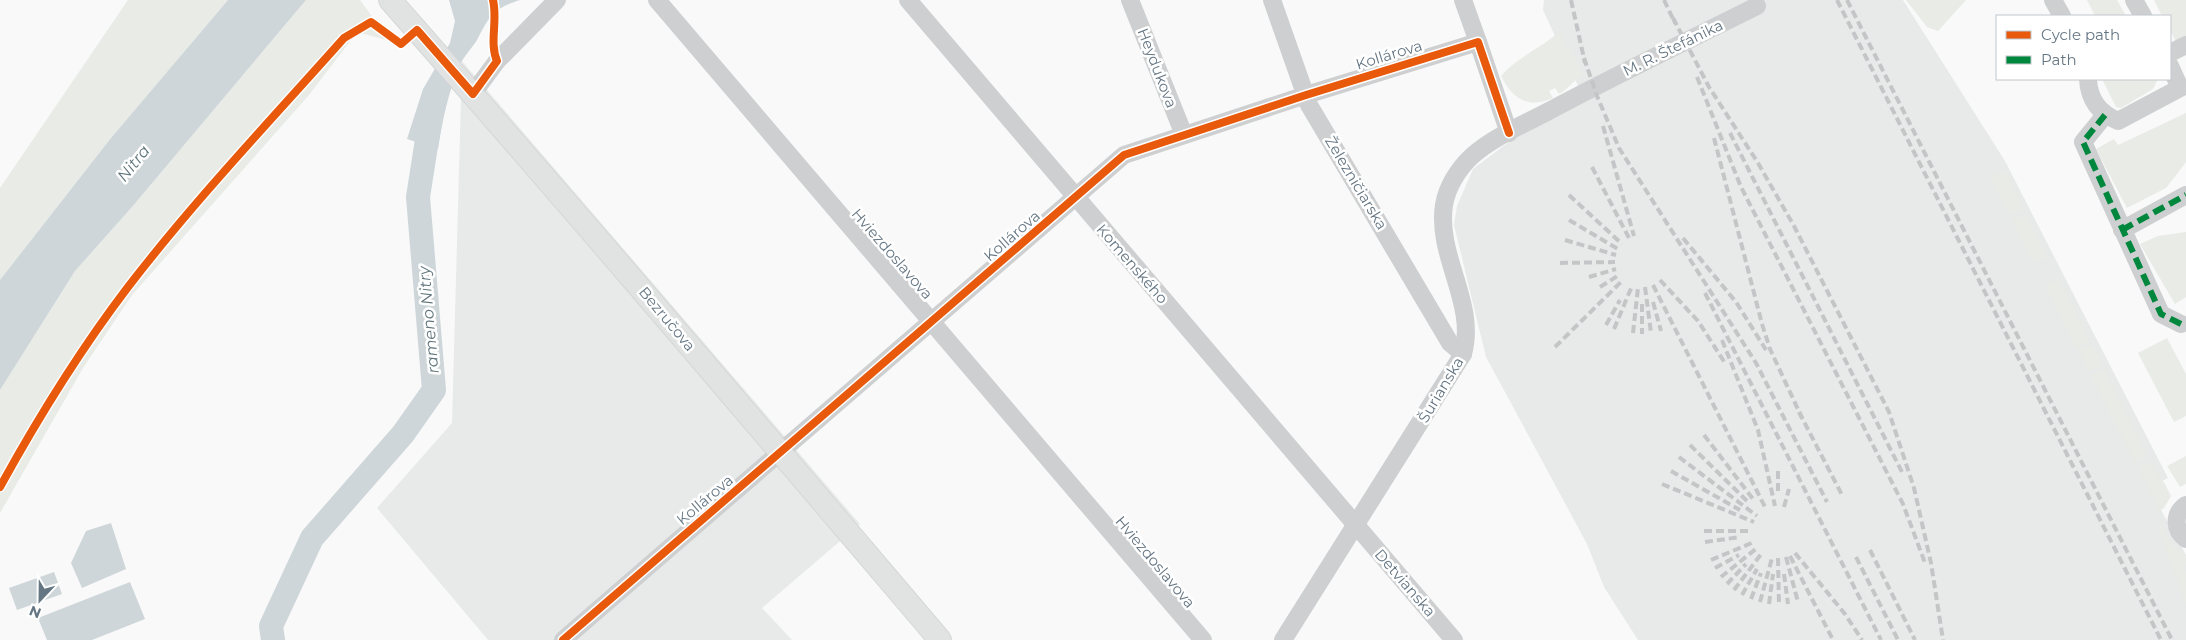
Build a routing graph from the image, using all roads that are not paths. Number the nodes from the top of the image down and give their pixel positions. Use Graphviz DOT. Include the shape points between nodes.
graph roads {
  1 [pos="390,0"];
  2 [pos="557,0"];
  3 [pos="657,0"];
  4 [pos="908,0"];
  5 [pos="1130,0"];
  6 [pos="1272,0"];
  7 [pos="1462,0"];
  8 [pos="2053,0"];
  9 [pos="2134,0"];
  10 [pos="1757,6"];
  11 [pos="2061,15"];
  12 [pos="2142,15"];
  13 [pos="1478,42"];
  14 [pos="2186,45"];
  15 [pos="2171,52"];
  16 [pos="2171,68"];
  17 [pos="2088,80"];
  18 [pos="471,86"];
  19 [pos="1588,90"];
  20 [pos="1306,95"];
  21 [pos="2104,116"];
  22 [pos="1509,133"];
  23 [pos="1184,136"];
  24 [pos="2186,195"];
  25 [pos="1076,199"];
  26 [pos="2122,230"];
  27 [pos="933,322"];
  28 [pos="2184,326"];
  29 [pos="1463,354"];
  30 [pos="780,454"];
  31 [pos="2186,505"];
  32 [pos="1356,527"];
  33 [pos="2186,539"];
  34 [pos="563,640"];
  35 [pos="940,640"];
  36 [pos="1203,640"];
  37 [pos="1283,640"];
  38 [pos="1454,640"];
  1 -- 18 [label="main road, Bezručova"];
  2 -- 18 [label="street"];
  3 -- 27 [label="street, Hviezdoslavova"];
  4 -- 25 [label="street, Komenského"];
  5 -- 23 [label="street, Heydukova"];
  6 -- 20 [label="street, Železničiarska"];
  7 -- 13 [label="street"];
  8 -- 11 [label="street"];
  9 -- 12 [label="street"];
  10 -- 19 [label="street, M. R. Štefánika"];
  13 -- 20 [label="street, Kollárova"];
  13 -- 22 [label="street"];
  14 -- 15 [label="street"];
  16 -- 21 [label="street" via="2180,88 2118,121"];
  17 -- 21 [label="street"];
  18 -- 30 [label="main road, Bezručova"];
  19 -- 22 [label="street, Šurianska"];
  20 -- 23 [label="street, Kollárova"];
  20 -- 29 [label="street, Železničiarska" via="1450,343"];
  21 -- 26 [label="street" via="2083,142"];
  22 -- 29 [label="street, Šurianska" via="1478,151 1465,163 1453,181 1444,206 1445,235 1466,320 1467,339"];
  23 -- 25 [label="street, Kollárova" via="1124,155"];
  24 -- 26 [label="street"];
  25 -- 27 [label="street, Kollárova"];
  25 -- 32 [label="street, Komenského"];
  26 -- 28 [label="street" via="2161,314"];
  27 -- 30 [label="street, Kollárova"];
  27 -- 36 [label="street, Hviezdoslavova"];
  29 -- 32 [label="street, Šurianska"];
  30 -- 34 [label="street, Kollárova"];
  30 -- 35 [label="main road, Bezručova"];
  31 -- 33 [label="street" via="2178,512 2176,520 2179,533"];
  32 -- 37 [label="street, Šurianska"];
  32 -- 38 [label="street, Detvianska"];
}
